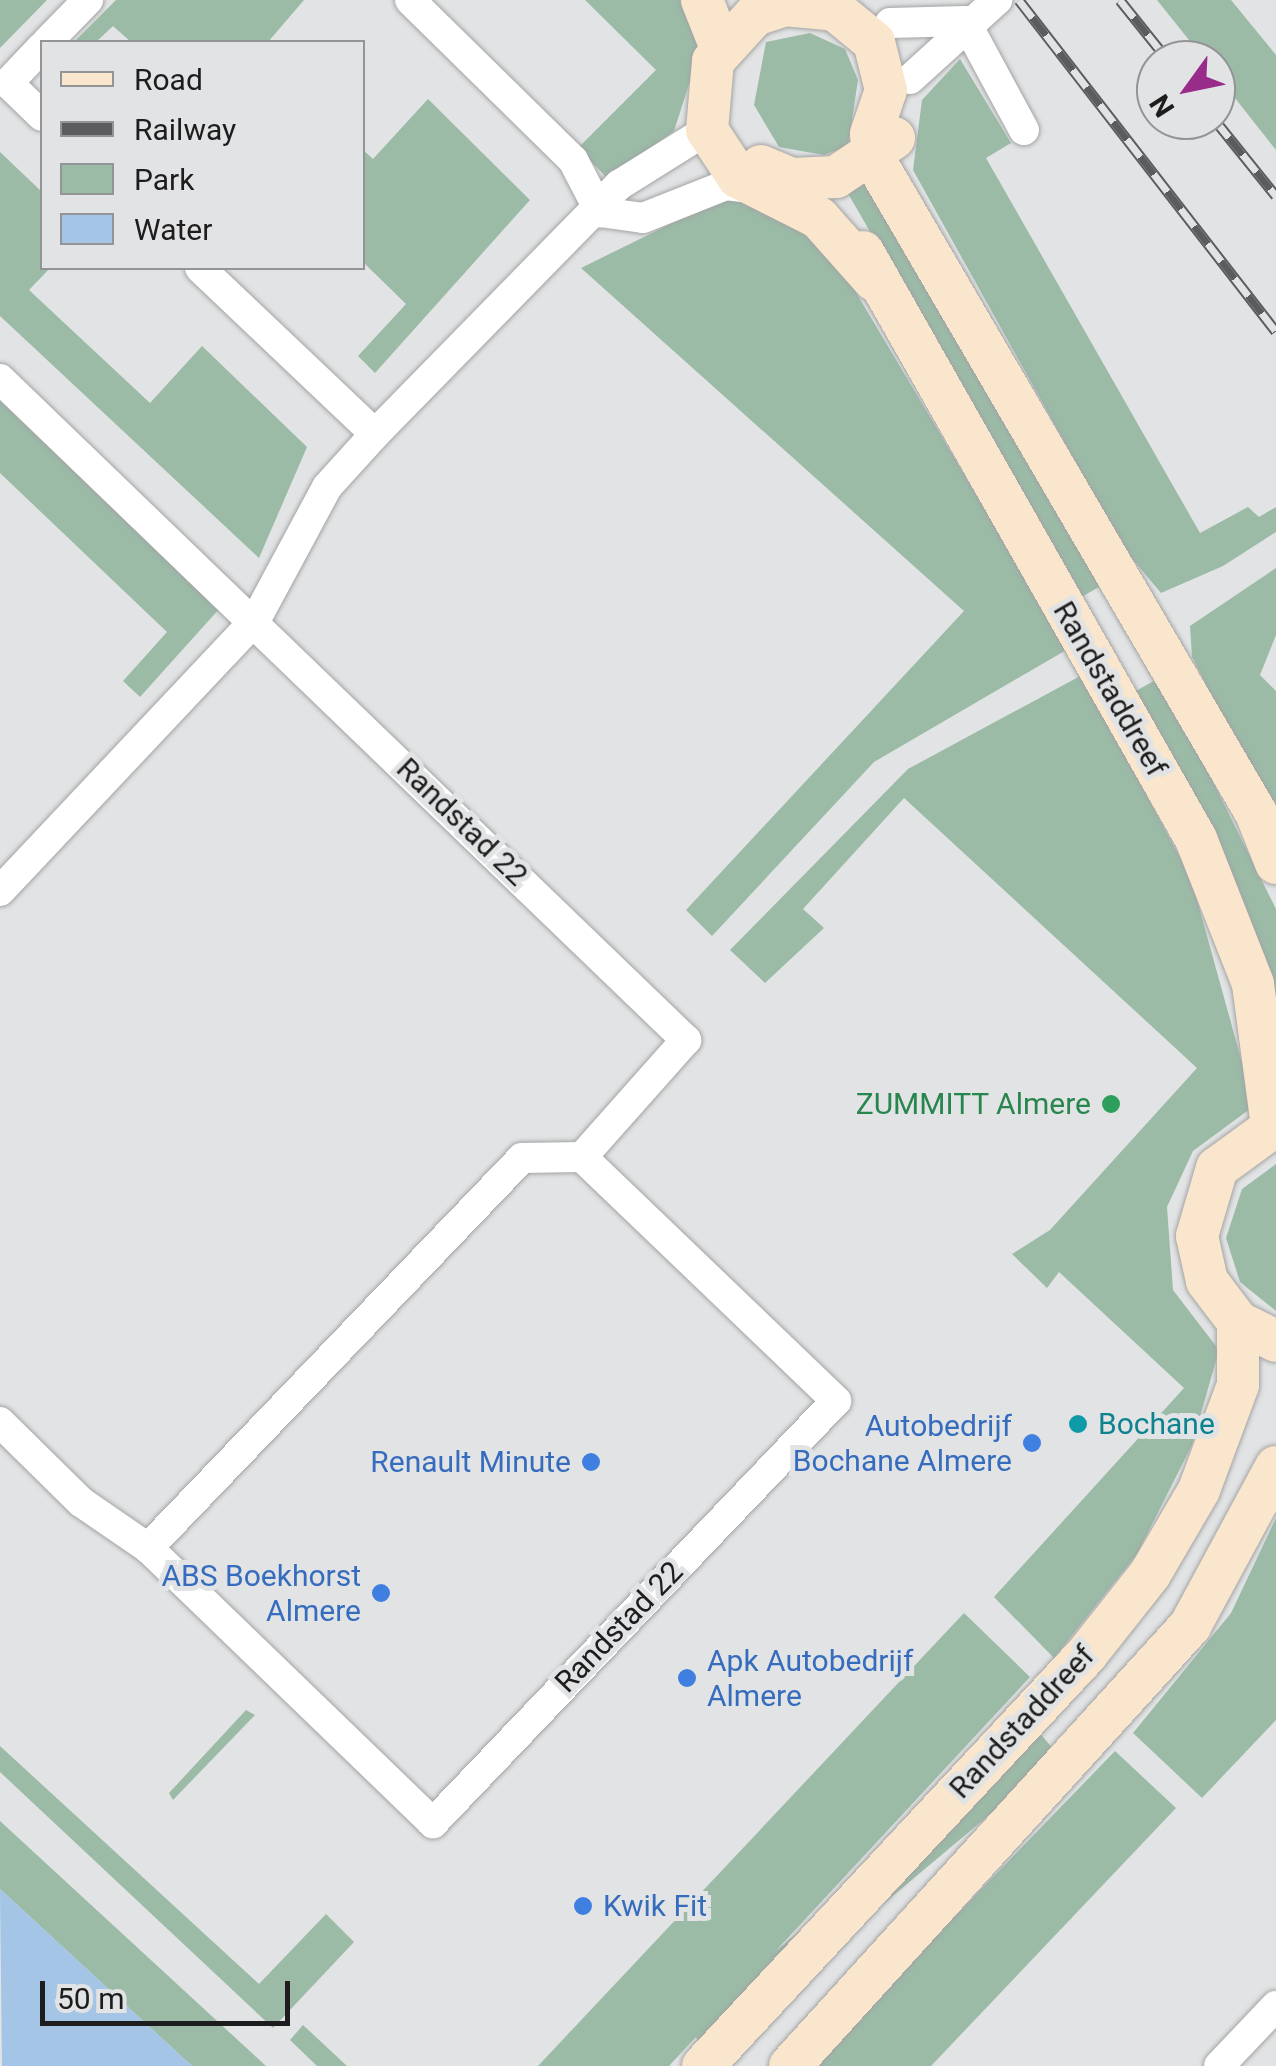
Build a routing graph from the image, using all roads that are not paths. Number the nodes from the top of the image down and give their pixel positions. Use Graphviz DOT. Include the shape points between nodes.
graph roads {
  1 [pos="88,0"];
  2 [pos="410,0"];
  3 [pos="702,0"];
  4 [pos="997,0"];
  5 [pos="798,2"];
  6 [pos="873,17"];
  7 [pos="965,21"];
  8 [pos="730,24"];
  9 [pos="50,40"];
  10 [pos="40,50"];
  11 [pos="910,79"];
  12 [pos="40,114"];
  13 [pos="1024,130"];
  14 [pos="883,150"];
  15 [pos="755,170"];
  16 [pos="600,212"];
  17 [pos="202,270"];
  18 [pos="0,379"];
  19 [pos="374,434"];
  20 [pos="256,619"];
  21 [pos="1276,863"];
  22 [pos="0,891"];
  23 [pos="1274,1125"];
  24 [pos="582,1157"];
  25 [pos="1238,1322"];
  26 [pos="1276,1341"];
  27 [pos="0,1422"];
  28 [pos="1276,1467"];
  29 [pos="148,1548"];
  30 [pos="1276,2006"];
  31 [pos="703,2066"];
  32 [pos="790,2066"];
  33 [pos="1219,2066"];
  1 -- 9 [label="street"];
  2 -- 16 [label="street" via="573,160"];
  3 -- 8 [label="main road"];
  4 -- 7 [label="street"];
  5 -- 6 [label="main road"];
  5 -- 8 [label="main road"];
  6 -- 7 [label="street"];
  6 -- 11 [label="main road"];
  6 -- 14 [label="main road" via="885,73"];
  7 -- 11 [label="street"];
  7 -- 13 [label="street"];
  8 -- 15 [label="main road" via="705,90"];
  10 -- 12 [label="street" via="8,83"];
  11 -- 14 [label="main road"];
  14 -- 15 [label="main road"];
  14 -- 21 [label="main road, Randstaddreef" via="962,278 973,322"];
  15 -- 16 [label="street" via="644,218"];
  15 -- 16 [label="street" via="619,185"];
  15 -- 23 [label="main road, Randstaddreef" via="820,218 874,280 1090,655 1232,918 1268,1047"];
  16 -- 19 [label="street" via="556,244"];
  17 -- 19 [label="street"];
  18 -- 20 [label="street, Randstad 22"];
  19 -- 20 [label="street" via="326,487"];
  20 -- 22 [label="street"];
  20 -- 24 [label="street, Randstad 22" via="686,1040"];
  23 -- 25 [label="main road" via="1235,1148 1202,1198 1196,1236 1207,1281"];
  24 -- 29 [label="street" via="522,1158"];
  24 -- 29 [label="street, Randstad 22" via="836,1401 433,1823"];
  25 -- 26 [label="main road"];
  25 -- 31 [label="main road, Randstaddreef" via="1238,1385 1199,1490 1150,1574 1086,1655"];
  27 -- 29 [label="street, Randstad 22" via="81,1502"];
  28 -- 32 [label="main road, Randstaddreef" via="1190,1626"];
  30 -- 33 [label="street"];
}
